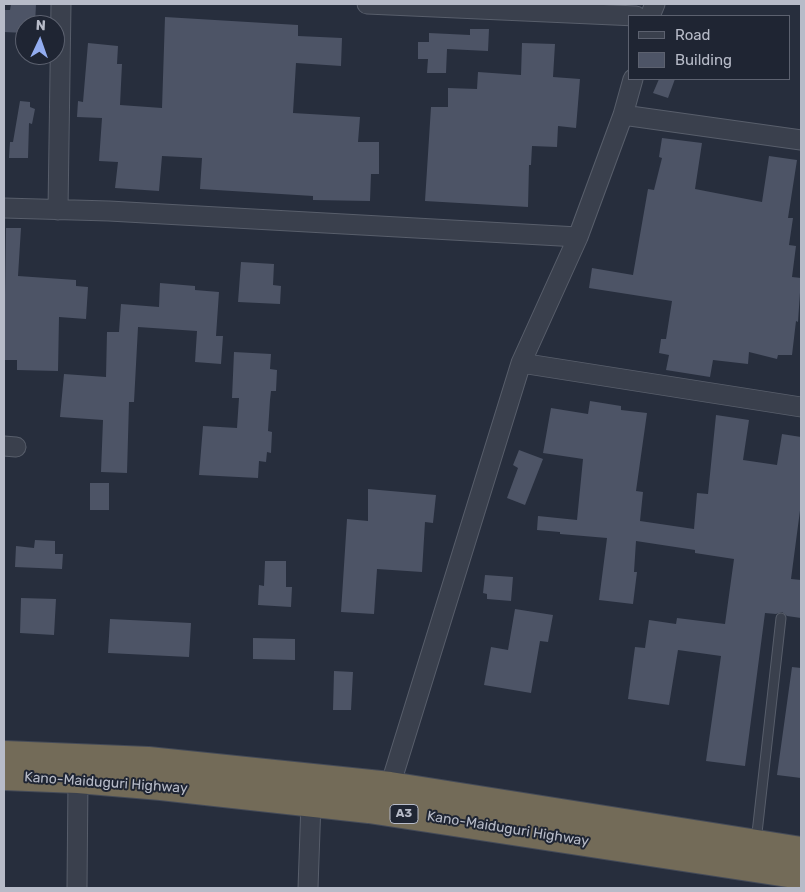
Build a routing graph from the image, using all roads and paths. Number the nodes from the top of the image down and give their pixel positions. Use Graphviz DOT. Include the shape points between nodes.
graph roads {
  1 [pos="61,4"];
  2 [pos="367,4"];
  3 [pos="628,16"];
  4 [pos="633,80"];
  5 [pos="623,115"];
  6 [pos="801,140"];
  7 [pos="4,208"];
  8 [pos="58,210"];
  9 [pos="578,238"];
  10 [pos="521,363"];
  11 [pos="801,407"];
  12 [pos="781,618"];
  13 [pos="4,756"];
  14 [pos="4,776"];
  15 [pos="78,779"];
  16 [pos="390,786"];
  17 [pos="311,802"];
  18 [pos="756,844"];
  19 [pos="801,851"];
  20 [pos="801,874"];
  21 [pos="77,888"];
  22 [pos="308,888"];
  1 -- 8 [label="street"];
  2 -- 3 [label="street"];
  4 -- 5 [label="street"];
  5 -- 6 [label="street"];
  5 -- 9 [label="street"];
  7 -- 8 [label="street"];
  8 -- 9 [label="street"];
  9 -- 10 [label="street"];
  10 -- 11 [label="street"];
  10 -- 16 [label="street"];
  12 -- 18 [label="lane"];
  13 -- 16 [label="highway, Kano-Maiduguri Highway / A3" via="148,762"];
  14 -- 15 [label="highway, Kano-Maiduguri Highway / A3"];
  15 -- 17 [label="highway, Kano-Maiduguri Highway / A3"];
  15 -- 21 [label="street"];
  16 -- 18 [label="highway, Kano-Maiduguri Highway / A3"];
  17 -- 20 [label="highway, Kano-Maiduguri Highway / A3" via="485,825"];
  17 -- 22 [label="street"];
  18 -- 19 [label="highway, Kano-Maiduguri Highway / A3"];
}
